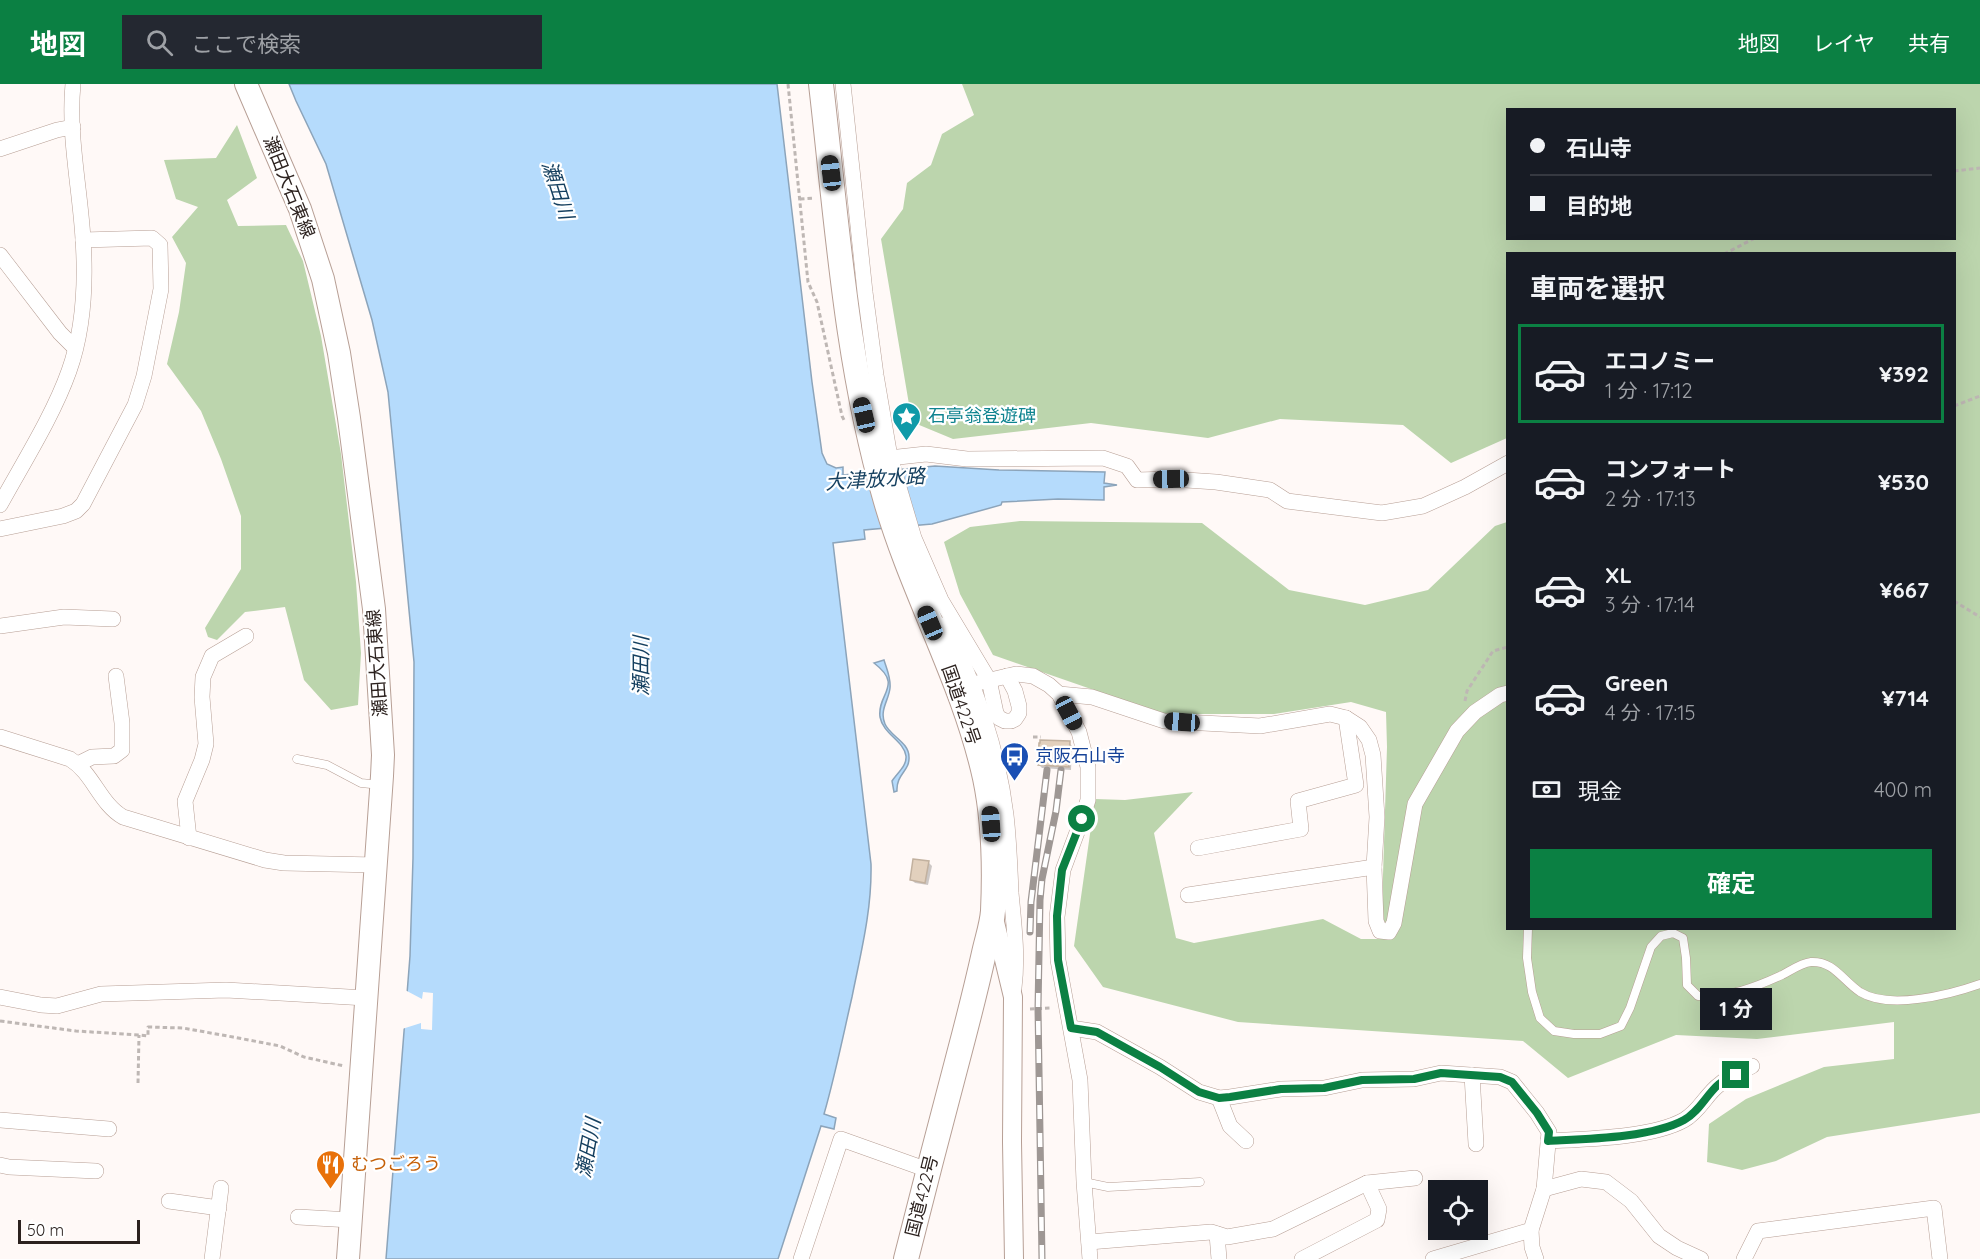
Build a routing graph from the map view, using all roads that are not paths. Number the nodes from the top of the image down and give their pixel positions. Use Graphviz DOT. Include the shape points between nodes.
graph roads {
  1 [pos="73,84"];
  2 [pos="246,84"];
  3 [pos="821,84"];
  4 [pos="843,84"];
  5 [pos="73,127"];
  6 [pos="0,149"];
  7 [pos="83,240"];
  8 [pos="0,255"];
  9 [pos="75,348"];
  10 [pos="880,461"];
  11 [pos="1506,464"];
  12 [pos="0,505"];
  13 [pos="0,529"];
  14 [pos="113,619"];
  15 [pos="0,626"];
  16 [pos="246,636"];
  17 [pos="116,676"];
  18 [pos="1007,676"];
  19 [pos="989,680"];
  20 [pos="964,686"];
  21 [pos="1059,694"];
  22 [pos="1506,694"];
  23 [pos="1346,718"];
  24 [pos="0,737"];
  25 [pos="297,759"];
  26 [pos="78,764"];
  27 [pos="381,785"];
  28 [pos="189,838"];
  29 [pos="1198,848"];
  30 [pos="376,865"];
  31 [pos="1374,867"];
  32 [pos="1188,895"];
  33 [pos="993,914"];
  34 [pos="1528,930"];
  35 [pos="1980,984"];
  36 [pos="0,997"];
  37 [pos="366,998"];
  38 [pos="1018,1003"];
  39 [pos="1070,1022"];
  40 [pos="1752,1066"];
  41 [pos="1472,1075"];
  42 [pos="1219,1098"];
  43 [pos="0,1120"];
  44 [pos="109,1129"];
  45 [pos="1246,1141"];
  46 [pos="1548,1141"];
  47 [pos="1476,1143"];
  48 [pos="0,1165"];
  49 [pos="928,1170"];
  50 [pos="90,1174"];
  51 [pos="1415,1178"];
  52 [pos="1084,1182"];
  53 [pos="1200,1182"];
  54 [pos="1367,1183"];
  55 [pos="221,1188"];
  56 [pos="1544,1189"];
  57 [pos="169,1201"];
  58 [pos="219,1209"];
  59 [pos="298,1217"];
  60 [pos="351,1220"];
  61 [pos="1531,1230"];
  62 [pos="1217,1234"];
  63 [pos="1089,1242"];
  64 [pos="212,1259"];
  65 [pos="348,1259"];
  66 [pos="801,1259"];
  67 [pos="906,1259"];
  68 [pos="1014,1259"];
  69 [pos="1090,1259"];
  70 [pos="1219,1259"];
  71 [pos="1302,1259"];
  72 [pos="1434,1259"];
  73 [pos="1536,1259"];
  74 [pos="1701,1259"];
  75 [pos="1744,1259"];
  76 [pos="1940,1259"];
  1 -- 5 [label="street"];
  2 -- 27 [label="main road, 瀬田大石東線" via="306,229 323,279 339,353 374,609"];
  3 -- 10 [label="highway, 国道422号" via="850,339 867,427"];
  4 -- 10 [label="street" via="876,375"];
  5 -- 6 [label="street"];
  5 -- 7 [label="street"];
  7 -- 9 [label="street" via="83,303"];
  7 -- 13 [label="street" via="152,238 160,245 161,289 144,376 135,405 83,504 63,516"];
  8 -- 9 [label="street"];
  9 -- 12 [label="street" via="60,394"];
  10 -- 11 [label="street" via="926,454 967,459 1103,458 1127,466 1137,480 1216,482 1270,490 1287,501 1382,513 1423,506"];
  10 -- 19 [label="street" via="941,600"];
  10 -- 20 [label="highway, 国道422号" via="895,530 921,601"];
  14 -- 15 [label="street" via="64,617"];
  16 -- 28 [label="street" via="212,656 203,677 206,744 185,801"];
  17 -- 26 [label="street" via="122,750 114,756 92,757"];
  18 -- 19 [label="street"];
  18 -- 19 [label="street" via="1018,706 1016,718 1011,721 1005,722 996,713"];
  18 -- 21 [label="street" via="1033,676"];
  19 -- 20 [label="street"];
  20 -- 33 [label="highway, 国道422号" via="990,808"];
  20 -- 38 [label="street" via="992,748 1006,815"];
  21 -- 23 [label="street" via="1092,697 1164,721 1260,726 1330,714"];
  21 -- 39 [label="street" via="1079,732 1088,767 1088,800 1062,870 1057,916 1058,960"];
  22 -- 31 [label="street" via="1475,712 1457,731 1415,804 1394,923 1389,932 1380,931 1376,921"];
  23 -- 29 [label="street" via="1356,785 1298,801 1301,829"];
  23 -- 31 [label="street" via="1360,727 1373,755 1377,817"];
  24 -- 26 [label="street"];
  25 -- 27 [label="lane" via="327,765 361,783"];
  26 -- 28 [label="street" via="123,818"];
  27 -- 30 [label="main road, 瀬田大石東線"];
  28 -- 30 [label="street" via="274,862"];
  30 -- 37 [label="main road, 瀬田大石東線"];
  31 -- 32 [label="street"];
  33 -- 38 [label="street"];
  33 -- 49 [label="highway, 国道422号"];
  34 -- 35 [label="lane" via="1527,958 1540,1018 1554,1031 1574,1034 1600,1034 1621,1026 1651,947 1660,936 1673,933 1683,938 1688,986 1698,996 1732,994 1808,962 1827,963 1860,992 1882,999 1910,1001"];
  36 -- 37 [label="street" via="57,1006 101,994 226,990"];
  37 -- 60 [label="main road, 瀬田大石東線"];
  38 -- 68 [label="street" via="1012,1142"];
  39 -- 42 [label="street" via="1097,1032 1199,1092"];
  39 -- 52 [label="street" via="1080,1080"];
  40 -- 46 [label="street" via="1719,1084 1698,1110 1684,1120 1641,1132"];
  41 -- 42 [label="street" via="1441,1073 1414,1079 1362,1080 1324,1088 1281,1089"];
  41 -- 46 [label="street" via="1512,1082 1549,1132"];
  41 -- 47 [label="street"];
  42 -- 45 [label="street" via="1230,1126"];
  43 -- 44 [label="street"];
  46 -- 56 [label="street"];
  48 -- 50 [label="street" via="40,1175"];
  49 -- 66 [label="street" via="841,1139"];
  49 -- 67 [label="highway, 国道422号"];
  51 -- 54 [label="street"];
  52 -- 53 [label="lane" via="1108,1187"];
  52 -- 63 [label="street"];
  54 -- 62 [label="street" via="1273,1229 1227,1237"];
  54 -- 71 [label="street" via="1379,1209 1377,1220"];
  55 -- 58 [label="street"];
  56 -- 61 [label="street"];
  56 -- 74 [label="street" via="1581,1179 1606,1182 1631,1201 1659,1236"];
  57 -- 58 [label="street"];
  58 -- 64 [label="street"];
  59 -- 60 [label="street"];
  60 -- 65 [label="main road, 瀬田大石東線"];
  61 -- 72 [label="street"];
  61 -- 73 [label="street"];
  62 -- 63 [label="street"];
  62 -- 70 [label="street"];
  63 -- 69 [label="street"];
  75 -- 76 [label="street" via="1758,1231 1934,1208"];
}
